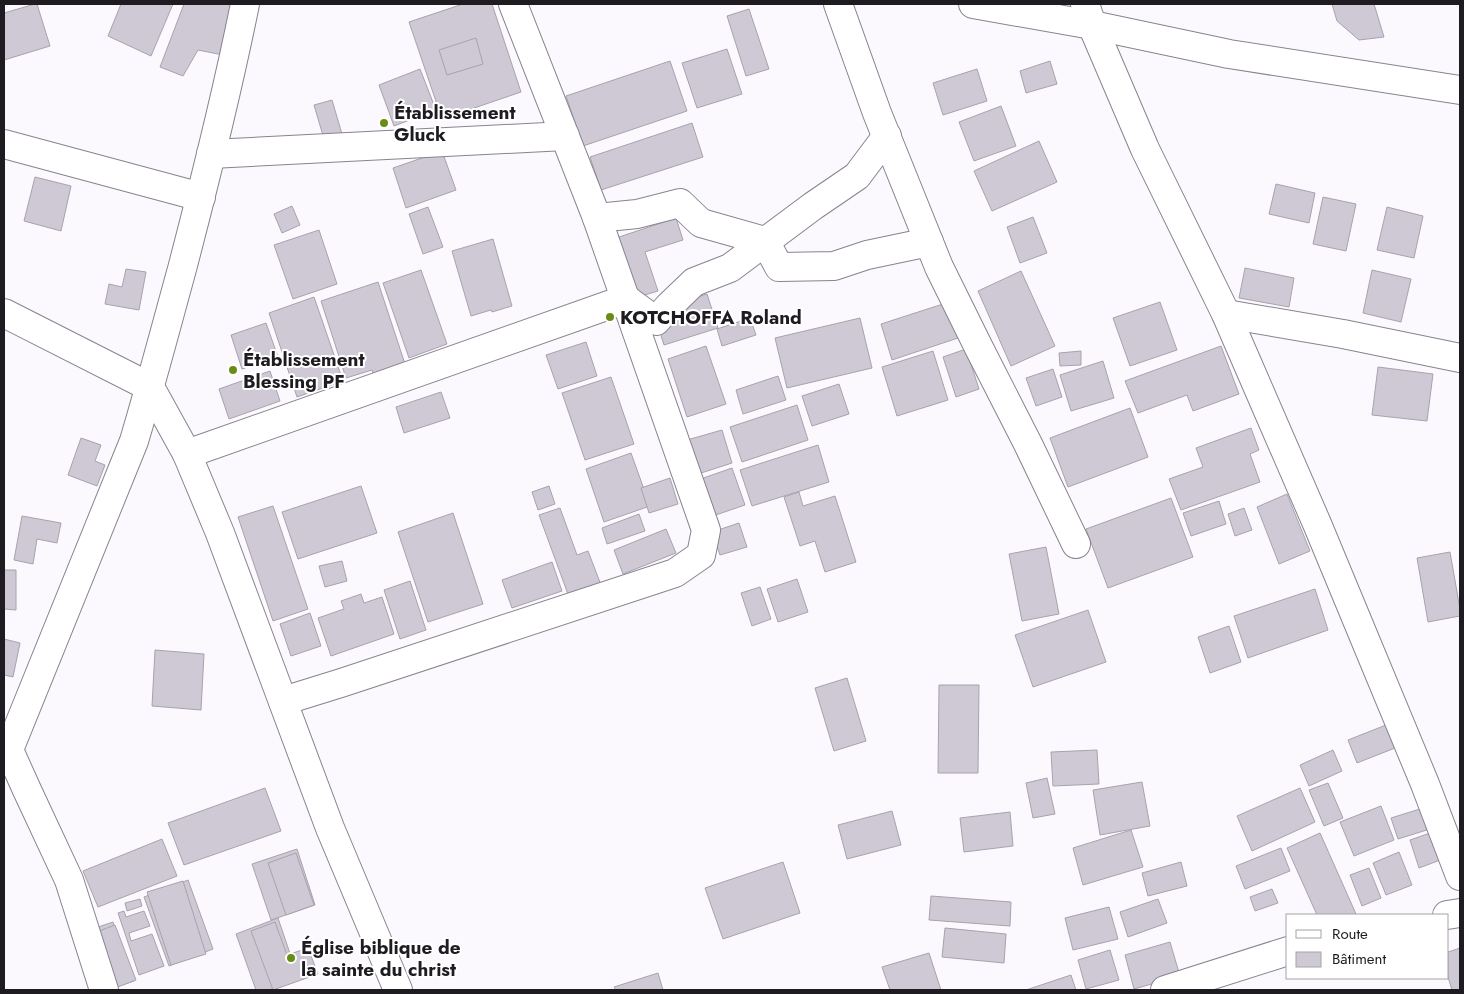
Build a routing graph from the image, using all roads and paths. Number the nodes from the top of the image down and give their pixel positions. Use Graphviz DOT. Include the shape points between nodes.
graph roads {
  1 [pos="245,4"];
  2 [pos="513,4"];
  3 [pos="838,4"];
  4 [pos="973,4"];
  5 [pos="1089,14"];
  6 [pos="1460,90"];
  7 [pos="565,136"];
  8 [pos="887,136"];
  9 [pos="4,144"];
  10 [pos="211,154"];
  11 [pos="201,197"];
  12 [pos="598,218"];
  13 [pos="765,241"];
  14 [pos="929,242"];
  15 [pos="626,299"];
  16 [pos="4,313"];
  17 [pos="1226,314"];
  18 [pos="1460,358"];
  19 [pos="150,386"];
  20 [pos="187,454"];
  21 [pos="1076,544"];
  22 [pos="282,701"];
  23 [pos="6,756"];
  24 [pos="1460,876"];
  25 [pos="1286,952"];
  26 [pos="104,990"];
  27 [pos="398,990"];
  28 [pos="1165,990"];
  1 -- 10 [label="street"];
  2 -- 7 [label="street"];
  3 -- 8 [label="street"];
  4 -- 5 [label="street"];
  5 -- 6 [label="street" via="1229,54"];
  5 -- 17 [label="street" via="1146,149"];
  7 -- 10 [label="street"];
  7 -- 12 [label="street"];
  8 -- 13 [label="street" via="858,176"];
  8 -- 14 [label="street"];
  9 -- 11 [label="street"];
  10 -- 11 [label="street"];
  11 -- 19 [label="street"];
  12 -- 13 [label="street" via="637,214 680,202 701,223"];
  12 -- 15 [label="street"];
  13 -- 14 [label="street" via="779,267 834,266"];
  13 -- 15 [label="street" via="730,268 694,282 656,321"];
  14 -- 21 [label="street"];
  15 -- 20 [label="street"];
  15 -- 22 [label="street" via="706,530 701,556 675,573"];
  16 -- 19 [label="street"];
  17 -- 18 [label="street"];
  17 -- 24 [label="street" via="1370,649"];
  19 -- 20 [label="street"];
  19 -- 23 [label="street" via="134,441"];
  20 -- 22 [label="street"];
  22 -- 27 [label="street" via="330,828"];
  23 -- 26 [label="street" via="69,880"];
  25 -- 28 [label="street"];
}
